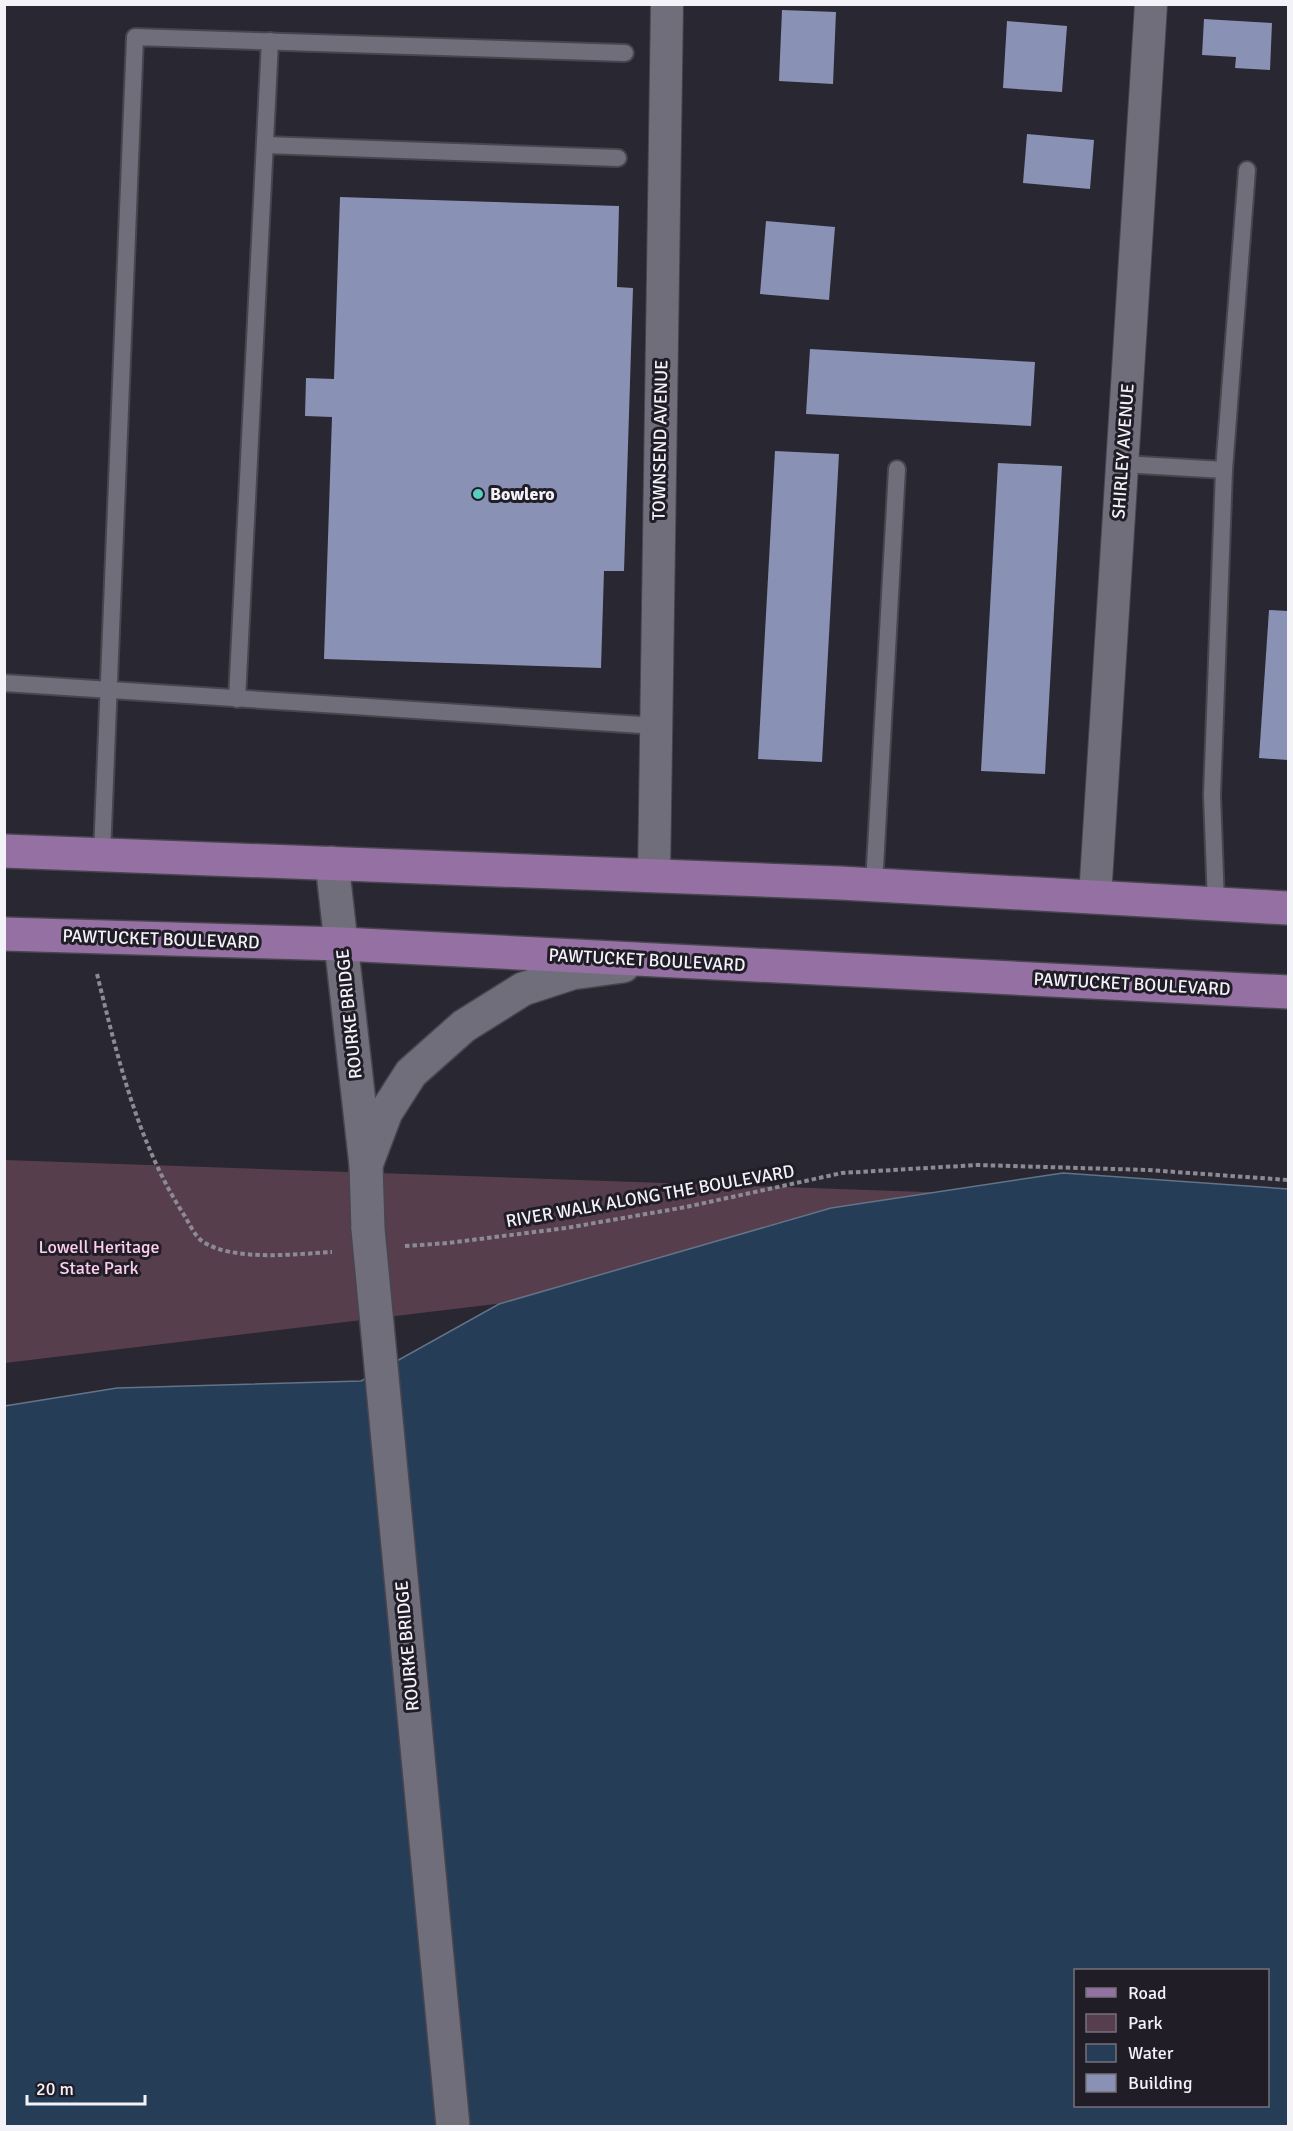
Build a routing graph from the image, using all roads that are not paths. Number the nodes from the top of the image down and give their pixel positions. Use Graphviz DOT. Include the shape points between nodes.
graph roads {
  1 [pos="667,4"];
  2 [pos="1151,4"];
  3 [pos="270,41"];
  4 [pos="625,53"];
  5 [pos="265,146"];
  6 [pos="618,158"];
  7 [pos="1247,170"];
  8 [pos="1122,464"];
  9 [pos="897,469"];
  10 [pos="1224,470"];
  11 [pos="4,683"];
  12 [pos="108,691"];
  13 [pos="237,699"];
  14 [pos="657,726"];
  15 [pos="4,851"];
  16 [pos="102,854"];
  17 [pos="332,863"];
  18 [pos="654,876"];
  19 [pos="874,885"];
  20 [pos="1095,897"];
  21 [pos="1216,904"];
  22 [pos="1288,908"];
  23 [pos="4,934"];
  24 [pos="342,944"];
  25 [pos="705,962"];
  26 [pos="1288,992"];
  27 [pos="366,1165"];
  28 [pos="453,2127"];
  1 -- 14 [label="street, TOWNSEND AVENUE"];
  2 -- 8 [label="street, SHIRLEY AVENUE"];
  3 -- 4 [label="lane"];
  3 -- 5 [label="lane"];
  3 -- 12 [label="lane" via="135,37"];
  5 -- 6 [label="lane"];
  5 -- 13 [label="lane"];
  7 -- 10 [label="lane"];
  8 -- 10 [label="lane"];
  8 -- 20 [label="street, SHIRLEY AVENUE"];
  9 -- 19 [label="lane"];
  10 -- 21 [label="lane" via="1212,795"];
  11 -- 12 [label="lane"];
  12 -- 13 [label="lane"];
  12 -- 16 [label="lane"];
  13 -- 14 [label="lane"];
  14 -- 18 [label="street, TOWNSEND AVENUE"];
  15 -- 16 [label="main road"];
  16 -- 17 [label="main road"];
  17 -- 18 [label="main road"];
  17 -- 24 [label="main road, ROURKE BRIDGE"];
  18 -- 19 [label="main road"];
  19 -- 20 [label="main road"];
  20 -- 21 [label="main road"];
  21 -- 22 [label="main road"];
  23 -- 24 [label="main road, PAWTUCKET BOULEVARD"];
  24 -- 25 [label="main road, PAWTUCKET BOULEVARD"];
  24 -- 27 [label="main road, ROURKE BRIDGE"];
  25 -- 26 [label="main road, PAWTUCKET BOULEVARD"];
  25 -- 27 [label="main road, ROURKE BRIDGE" via="572,973 523,989 464,1026 411,1073 386,1112"];
  27 -- 28 [label="main road, ROURKE BRIDGE, bridge" via="368,1229"];
}
